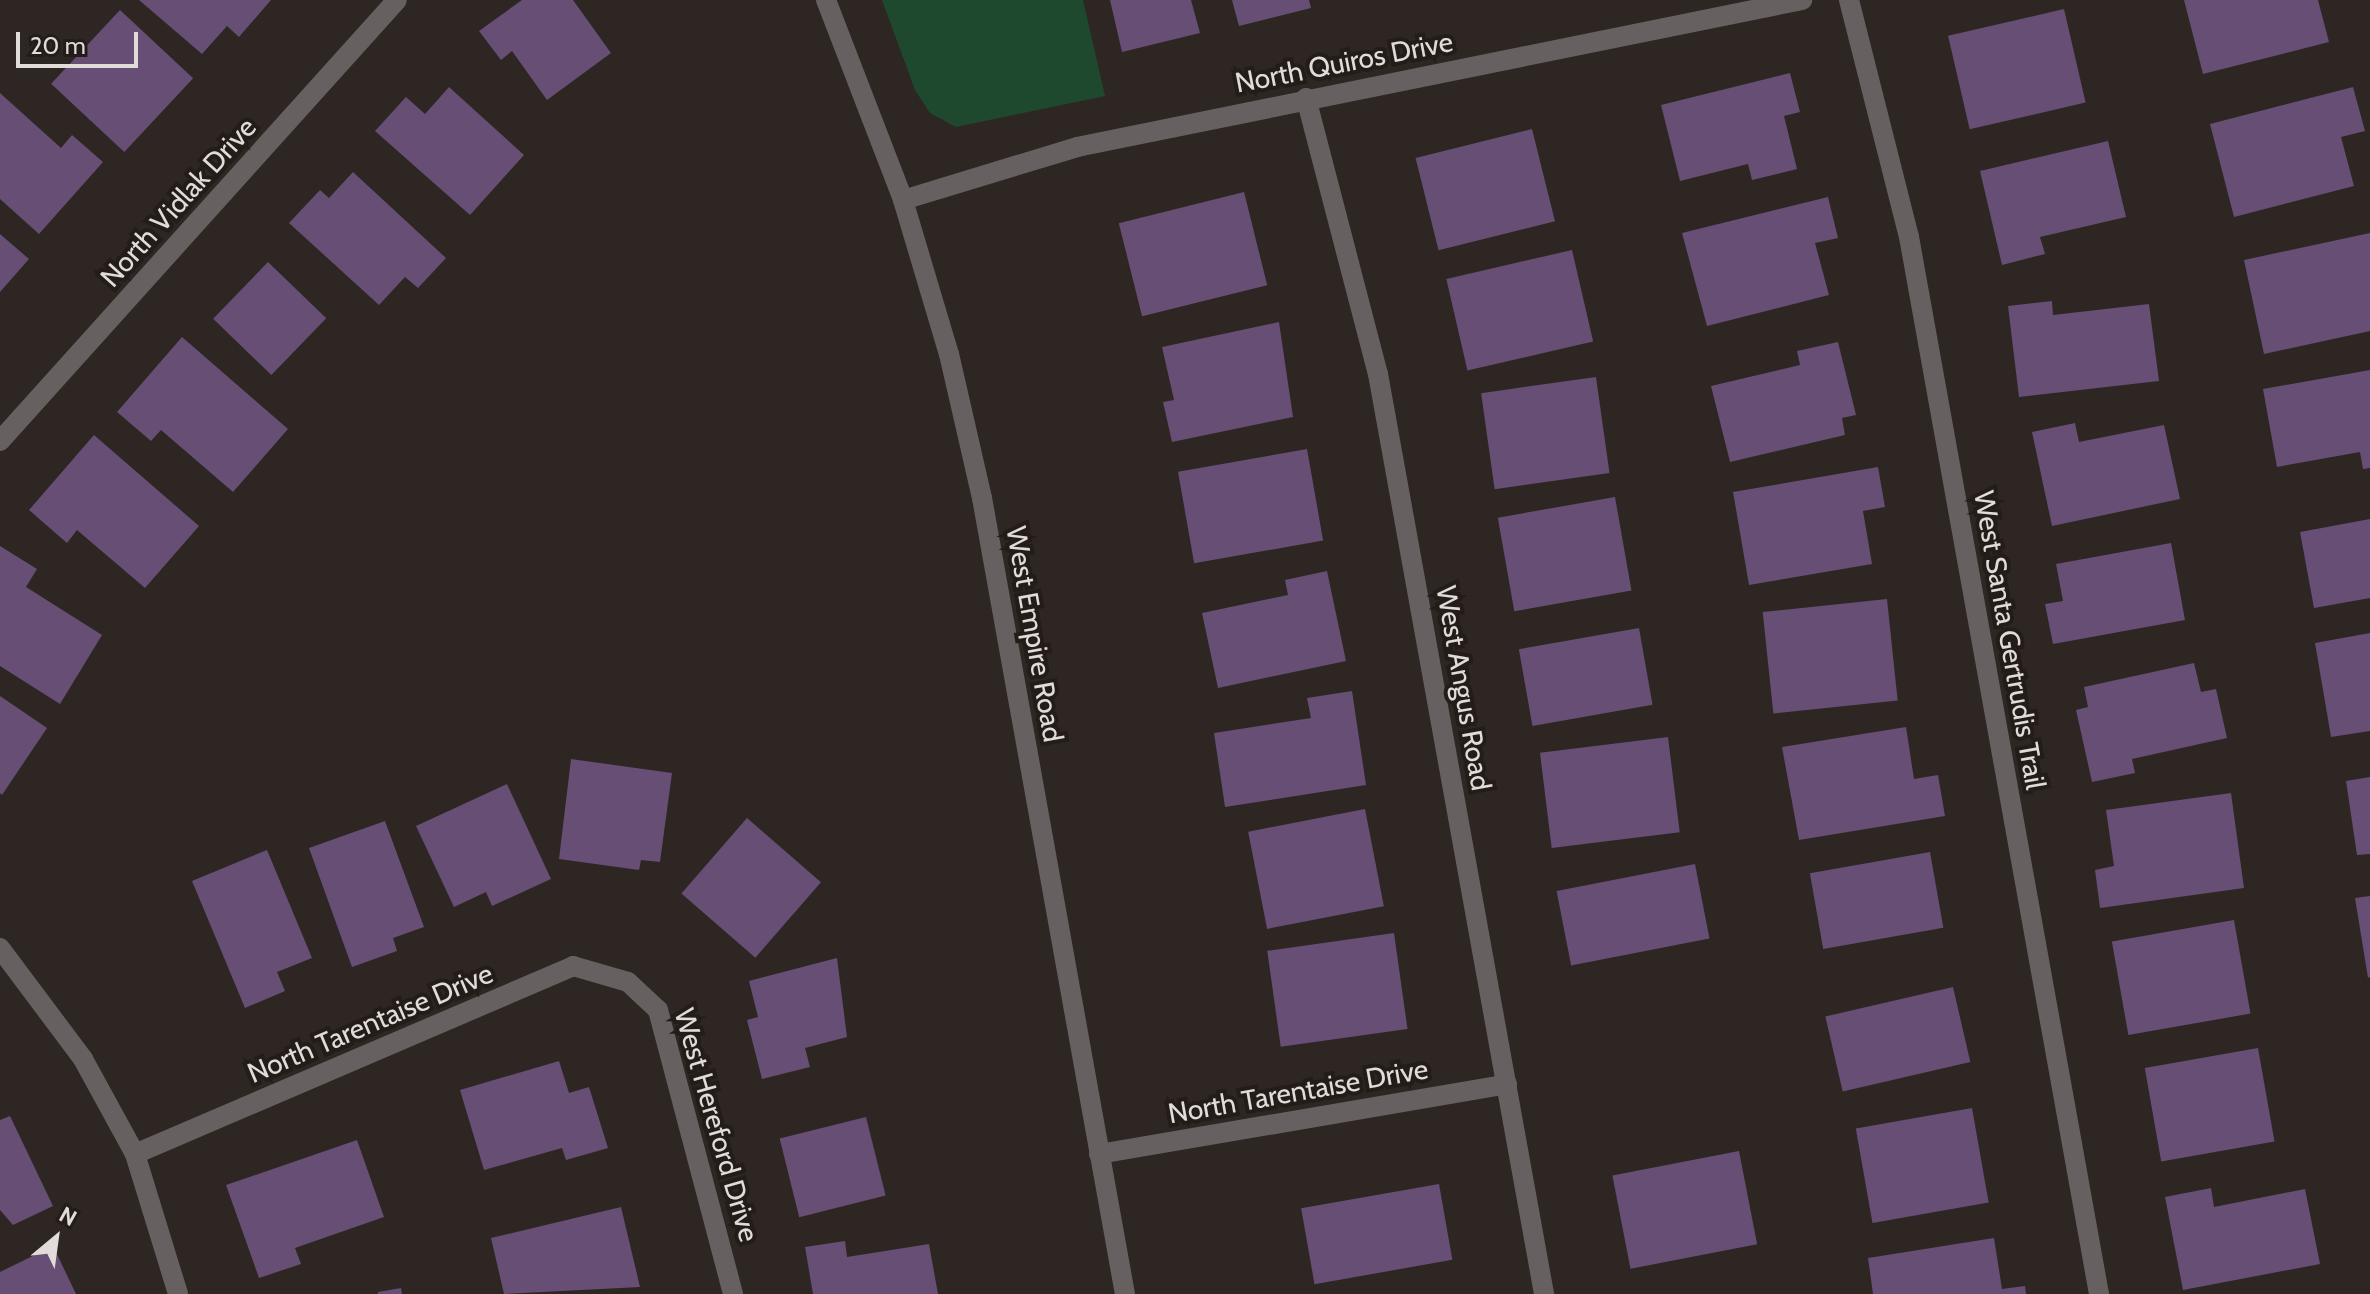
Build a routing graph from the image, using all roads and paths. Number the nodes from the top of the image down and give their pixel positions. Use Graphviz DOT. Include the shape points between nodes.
graph roads {
  1 [pos="397,0"];
  2 [pos="826,0"];
  3 [pos="1802,0"];
  4 [pos="1849,0"];
  5 [pos="1306,98"];
  6 [pos="903,200"];
  7 [pos="0,441"];
  8 [pos="0,948"];
  9 [pos="628,982"];
  10 [pos="1507,1084"];
  11 [pos="135,1154"];
  12 [pos="1099,1154"];
  13 [pos="178,1294"];
  14 [pos="733,1294"];
  15 [pos="1125,1294"];
  16 [pos="1544,1294"];
  17 [pos="2099,1294"];
  1 -- 7 [label="street, North Vidlak Drive"];
  2 -- 6 [label="street, West Empire Road"];
  3 -- 5 [label="street, North Quiros Drive"];
  4 -- 17 [label="street, West Santa Gertrudis Trail" via="1909,237"];
  5 -- 6 [label="street, North Quiros Drive" via="1077,147"];
  5 -- 10 [label="street, West Angus Road" via="1378,374"];
  6 -- 12 [label="street, West Empire Road" via="982,498"];
  8 -- 11 [label="street" via="75,1046"];
  9 -- 11 [label="street, North Tarentaise Drive" via="573,966"];
  9 -- 14 [label="street, West Hereford Drive" via="658,1010"];
  10 -- 12 [label="street, North Tarentaise Drive"];
  10 -- 16 [label="street, West Angus Road"];
  11 -- 13 [label="street"];
  12 -- 15 [label="street, West Empire Road"];
}
